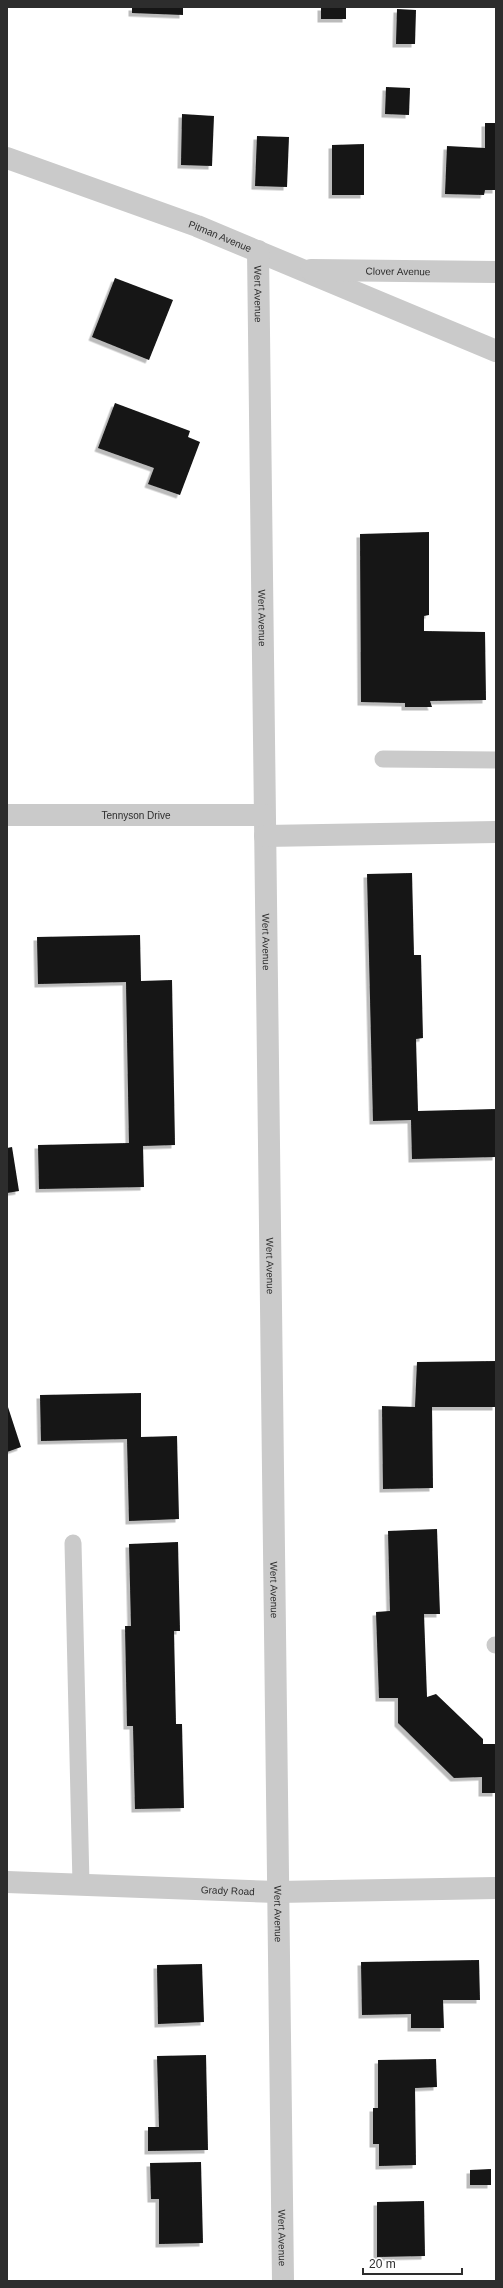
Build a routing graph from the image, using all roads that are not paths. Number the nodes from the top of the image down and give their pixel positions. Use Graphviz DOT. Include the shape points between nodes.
graph roads {
  1 [pos="7,158"];
  2 [pos="258,251"];
  3 [pos="301,270"];
  4 [pos="496,272"];
  5 [pos="496,351"];
  6 [pos="384,759"];
  7 [pos="496,760"];
  8 [pos="7,815"];
  9 [pos="264,826"];
  10 [pos="496,832"];
  11 [pos="73,1543"];
  12 [pos="7,1882"];
  13 [pos="81,1884"];
  14 [pos="496,1888"];
  15 [pos="278,1892"];
  16 [pos="283,2281"];
  1 -- 2 [label="street, Pitman Avenue" via="197,226"];
  2 -- 3 [label="street, Pitman Avenue"];
  2 -- 9 [label="street, Wert Avenue"];
  3 -- 4 [label="street, Clover Avenue"];
  3 -- 5 [label="street, Pitman Avenue"];
  6 -- 7 [label="lane"];
  8 -- 9 [label="street, Tennyson Drive"];
  9 -- 10 [label="street, Tennyson Drive"];
  9 -- 15 [label="street, Wert Avenue"];
  11 -- 13 [label="lane"];
  12 -- 13 [label="street, Grady Road"];
  13 -- 15 [label="street, Grady Road"];
  14 -- 15 [label="street, Grady Road"];
  15 -- 16 [label="street, Wert Avenue"];
}
